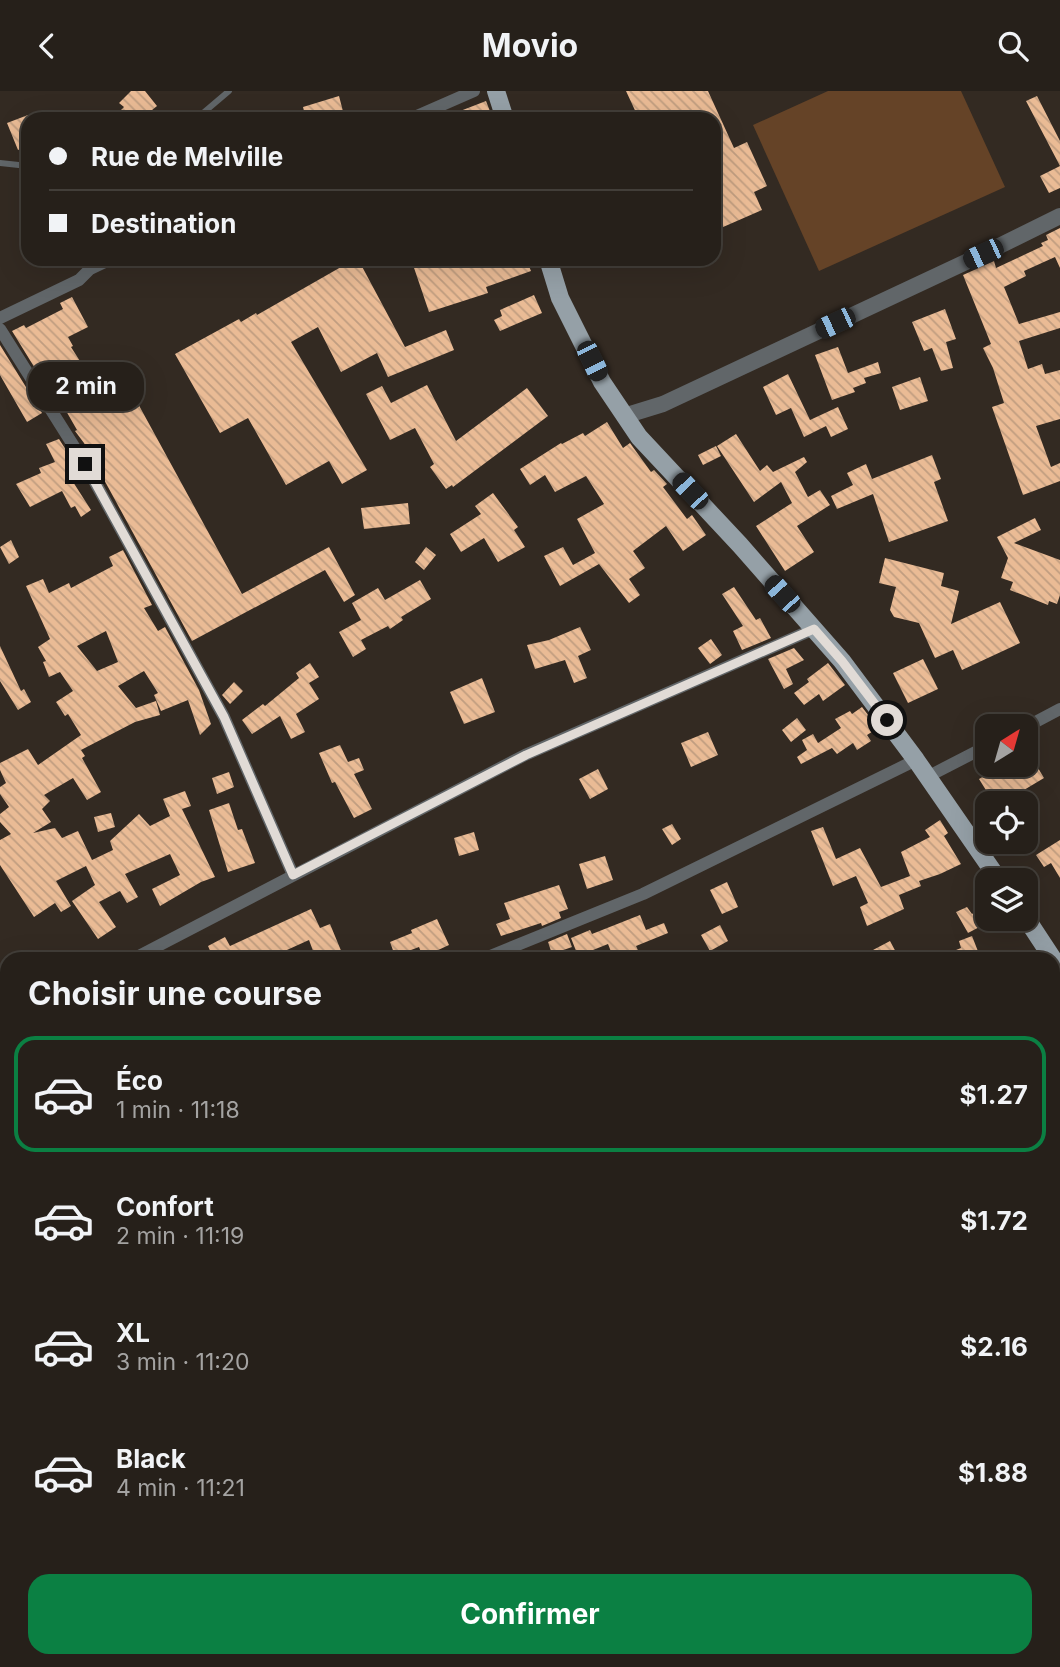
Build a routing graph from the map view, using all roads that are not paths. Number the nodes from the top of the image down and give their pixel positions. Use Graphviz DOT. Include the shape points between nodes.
graph roads {
  1 [pos="229,91"];
  2 [pos="474,91"];
  3 [pos="496,91"];
  4 [pos="204,112"];
  5 [pos="426,112"];
  6 [pos="503,112"];
  7 [pos="0,163"];
  8 [pos="21,165"];
  9 [pos="1060,216"];
  10 [pos="85,266"];
  11 [pos="550,266"];
  12 [pos="0,317"];
  13 [pos="0,329"];
  14 [pos="624,416"];
  15 [pos="814,629"];
  16 [pos="1060,709"];
  17 [pos="1038,721"];
  18 [pos="975,753"];
  19 [pos="916,760"];
  20 [pos="927,777"];
  21 [pos="991,868"];
  22 [pos="293,875"];
  23 [pos="1034,931"];
  24 [pos="146,952"];
  25 [pos="500,952"];
  26 [pos="1048,952"];
  1 -- 4 [label="lane"];
  2 -- 5 [label="street"];
  3 -- 6 [label="main road"];
  7 -- 8 [label="lane"];
  9 -- 14 [label="street" via="663,404"];
  10 -- 12 [label="street" via="79,280"];
  11 -- 14 [label="main road" via="560,298"];
  13 -- 22 [label="street" via="85,464 224,717"];
  14 -- 15 [label="main road"];
  15 -- 19 [label="main road"];
  15 -- 22 [label="street" via="526,755"];
  16 -- 17 [label="street"];
  18 -- 20 [label="street"];
  19 -- 20 [label="main road"];
  19 -- 25 [label="street" via="643,894"];
  20 -- 21 [label="main road"];
  22 -- 24 [label="street"];
  23 -- 26 [label="main road"];
}
